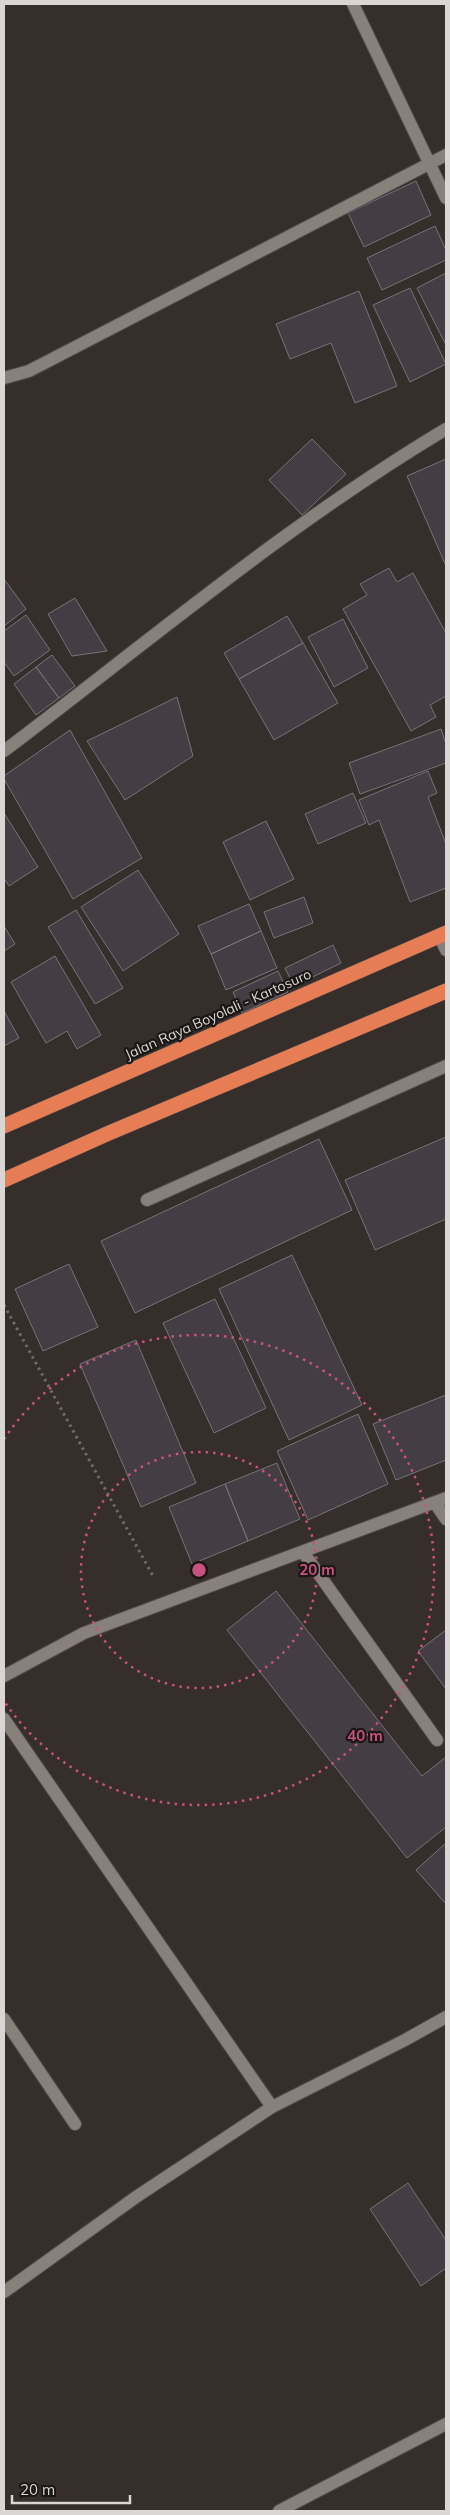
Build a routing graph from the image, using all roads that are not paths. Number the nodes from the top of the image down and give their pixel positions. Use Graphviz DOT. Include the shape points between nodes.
graph roads {
  1 [pos="354,4"];
  2 [pos="446,155"];
  3 [pos="430,164"];
  4 [pos="446,198"];
  5 [pos="4,378"];
  6 [pos="446,429"];
  7 [pos="4,751"];
  8 [pos="443,934"];
  9 [pos="446,950"];
  10 [pos="446,992"];
  11 [pos="446,1066"];
  12 [pos="4,1126"];
  13 [pos="4,1180"];
  14 [pos="147,1200"];
  15 [pos="440,1500"];
  16 [pos="446,1519"];
  17 [pos="303,1552"];
  18 [pos="4,1676"];
  19 [pos="4,1719"];
  20 [pos="437,1740"];
  21 [pos="446,2017"];
  22 [pos="4,2020"];
  23 [pos="272,2107"];
  24 [pos="75,2124"];
  25 [pos="4,2292"];
  26 [pos="446,2424"];
  27 [pos="279,2511"];
  1 -- 3 [label="street"];
  2 -- 3 [label="street"];
  3 -- 4 [label="street"];
  3 -- 5 [label="street" via="29,371"];
  6 -- 7 [label="street" via="309,517"];
  8 -- 9 [label="street"];
  8 -- 12 [label="highway, Jalan Raya Boyolali - Kartosuro"];
  10 -- 13 [label="highway"];
  11 -- 14 [label="street"];
  15 -- 16 [label="street"];
  15 -- 17 [label="street"];
  17 -- 18 [label="street" via="84,1634"];
  17 -- 20 [label="street"];
  19 -- 23 [label="street"];
  21 -- 23 [label="street"];
  22 -- 24 [label="street"];
  23 -- 25 [label="street" via="136,2197"];
  26 -- 27 [label="street"];
}
